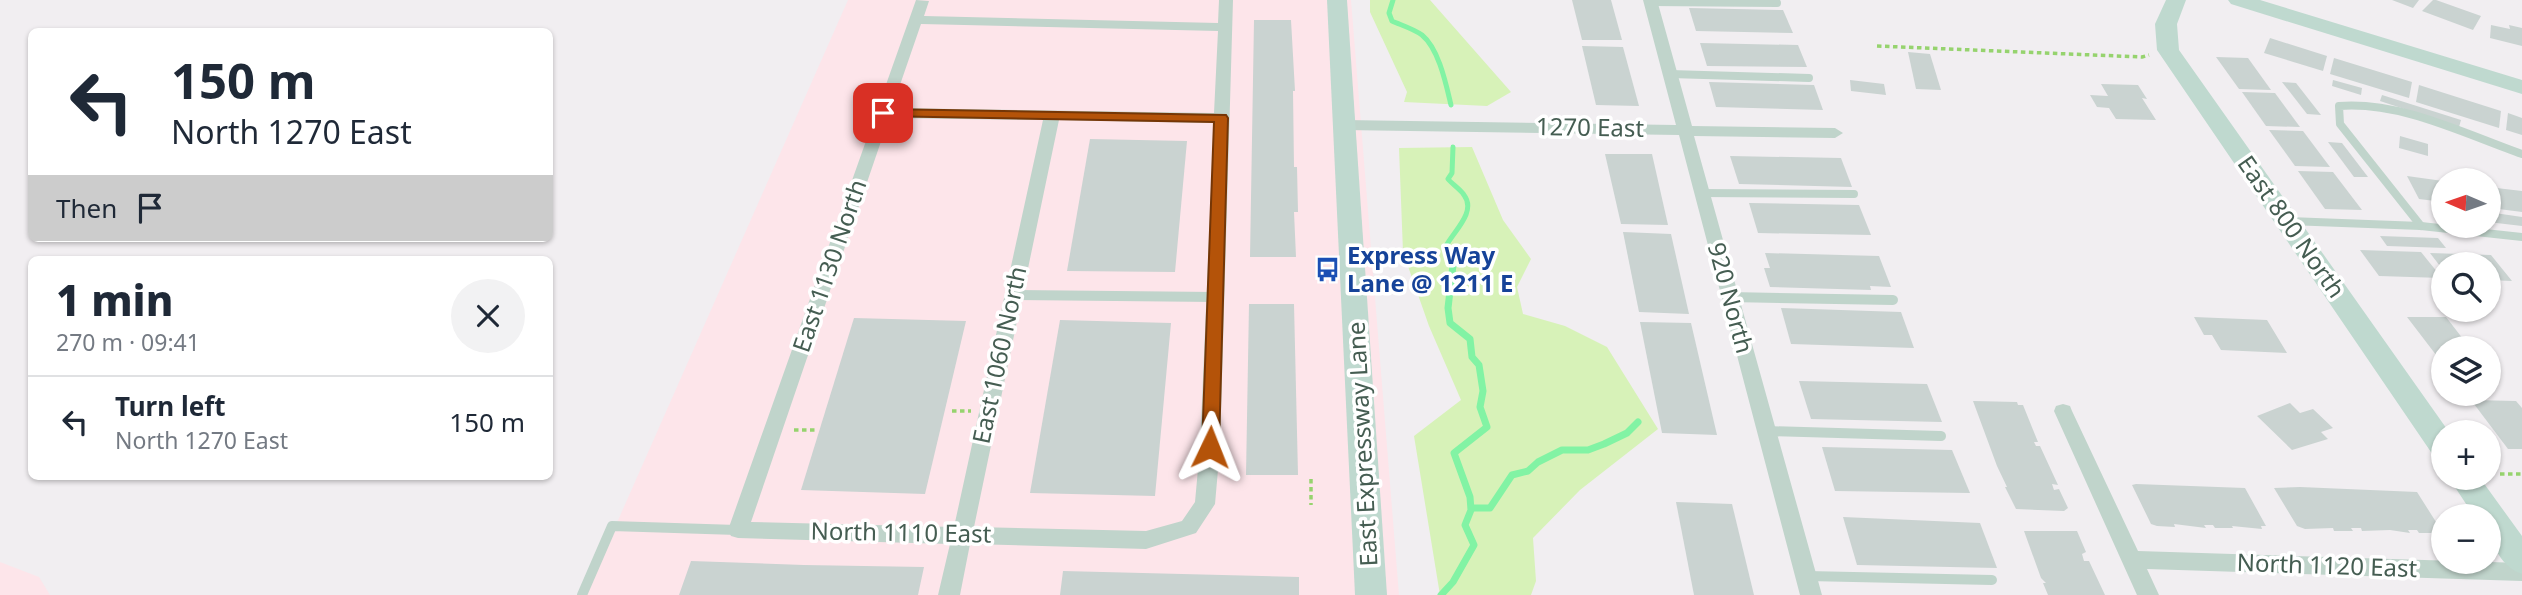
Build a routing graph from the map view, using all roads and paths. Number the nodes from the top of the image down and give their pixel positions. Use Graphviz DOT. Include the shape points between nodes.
graph roads {
  1 [pos="1226,0"];
  2 [pos="1337,0"];
  3 [pos="2176,0"];
  4 [pos="2238,0"];
  5 [pos="922,1"];
  6 [pos="1650,1"];
  7 [pos="1777,3"];
  8 [pos="915,20"];
  9 [pos="1225,27"];
  10 [pos="1877,46"];
  11 [pos="2168,50"];
  12 [pos="1670,74"];
  13 [pos="1809,78"];
  14 [pos="2522,87"];
  15 [pos="2339,106"];
  16 [pos="883,113"];
  17 [pos="1052,116"];
  18 [pos="1221,118"];
  19 [pos="1344,125"];
  20 [pos="1684,130"];
  21 [pos="1835,133"];
  22 [pos="2522,154"];
  23 [pos="1701,193"];
  24 [pos="1854,194"];
  25 [pos="2287,221"];
  26 [pos="2421,226"];
  27 [pos="2522,237"];
  28 [pos="1012,295"];
  29 [pos="1215,297"];
  30 [pos="1729,297"];
  31 [pos="1893,300"];
  32 [pos="2063,411"];
  33 [pos="2431,430"];
  34 [pos="1766,431"];
  35 [pos="1941,436"];
  36 [pos="2501,474"];
  37 [pos="2522,474"];
  38 [pos="1311,480"];
  39 [pos="2472,490"];
  40 [pos="1311,505"];
  41 [pos="738,530"];
  42 [pos="962,535"];
  43 [pos="2132,560"];
  44 [pos="2522,561"];
  45 [pos="2522,572"];
  46 [pos="1805,576"];
  47 [pos="1993,580"];
  48 [pos="582,595"];
  49 [pos="949,595"];
  50 [pos="1371,595"];
  51 [pos="1811,595"];
  52 [pos="2148,595"];
  1 -- 9 [label="street"];
  2 -- 19 [label="street, East Expressway Lane"];
  3 -- 11 [label="street" via="2166,24"];
  4 -- 14 [label="street"];
  5 -- 8 [label="street, East 1130 North"];
  6 -- 7 [label="lane"];
  6 -- 12 [label="street, 920 North"];
  8 -- 9 [label="street"];
  8 -- 16 [label="street, East 1130 North"];
  9 -- 18 [label="street"];
  10 -- 11 [label="path" via="2142,57"];
  11 -- 25 [label="street, East 800 North"];
  12 -- 13 [label="lane"];
  12 -- 20 [label="street, 920 North"];
  15 -- 22 [label="lane" via="2351,103 2382,108"];
  15 -- 26 [label="lane" via="2340,124"];
  16 -- 17 [label="street"];
  16 -- 41 [label="street, East 1130 North"];
  17 -- 18 [label="street"];
  17 -- 28 [label="street, East 1060 North"];
  18 -- 29 [label="street"];
  19 -- 20 [label="street, 1270 East"];
  19 -- 50 [label="street, East Expressway Lane"];
  20 -- 21 [label="street, 1270 East"];
  20 -- 23 [label="street, 920 North"];
  23 -- 24 [label="lane"];
  23 -- 30 [label="street, 920 North"];
  25 -- 26 [label="lane"];
  25 -- 33 [label="street, East 800 North"];
  26 -- 27 [label="lane"];
  28 -- 29 [label="lane"];
  28 -- 42 [label="street, East 1060 North"];
  29 -- 42 [label="street, North 1110 East" via="1207,487 1205,504 1189,527 1146,540"];
  30 -- 31 [label="lane"];
  30 -- 34 [label="street, 920 North"];
  32 -- 43 [label="street"];
  34 -- 35 [label="lane"];
  34 -- 46 [label="street, 920 North"];
  36 -- 37 [label="path"];
  38 -- 40 [label="path"];
  39 -- 44 [label="street"];
  41 -- 42 [label="street, North 1110 East"];
  41 -- 48 [label="lane, North 1110 East" via="611,526"];
  42 -- 49 [label="street, East 1060 North"];
  43 -- 45 [label="street, North 1120 East"];
  43 -- 52 [label="street"];
  46 -- 47 [label="lane"];
  46 -- 51 [label="street, 920 North"];
}
